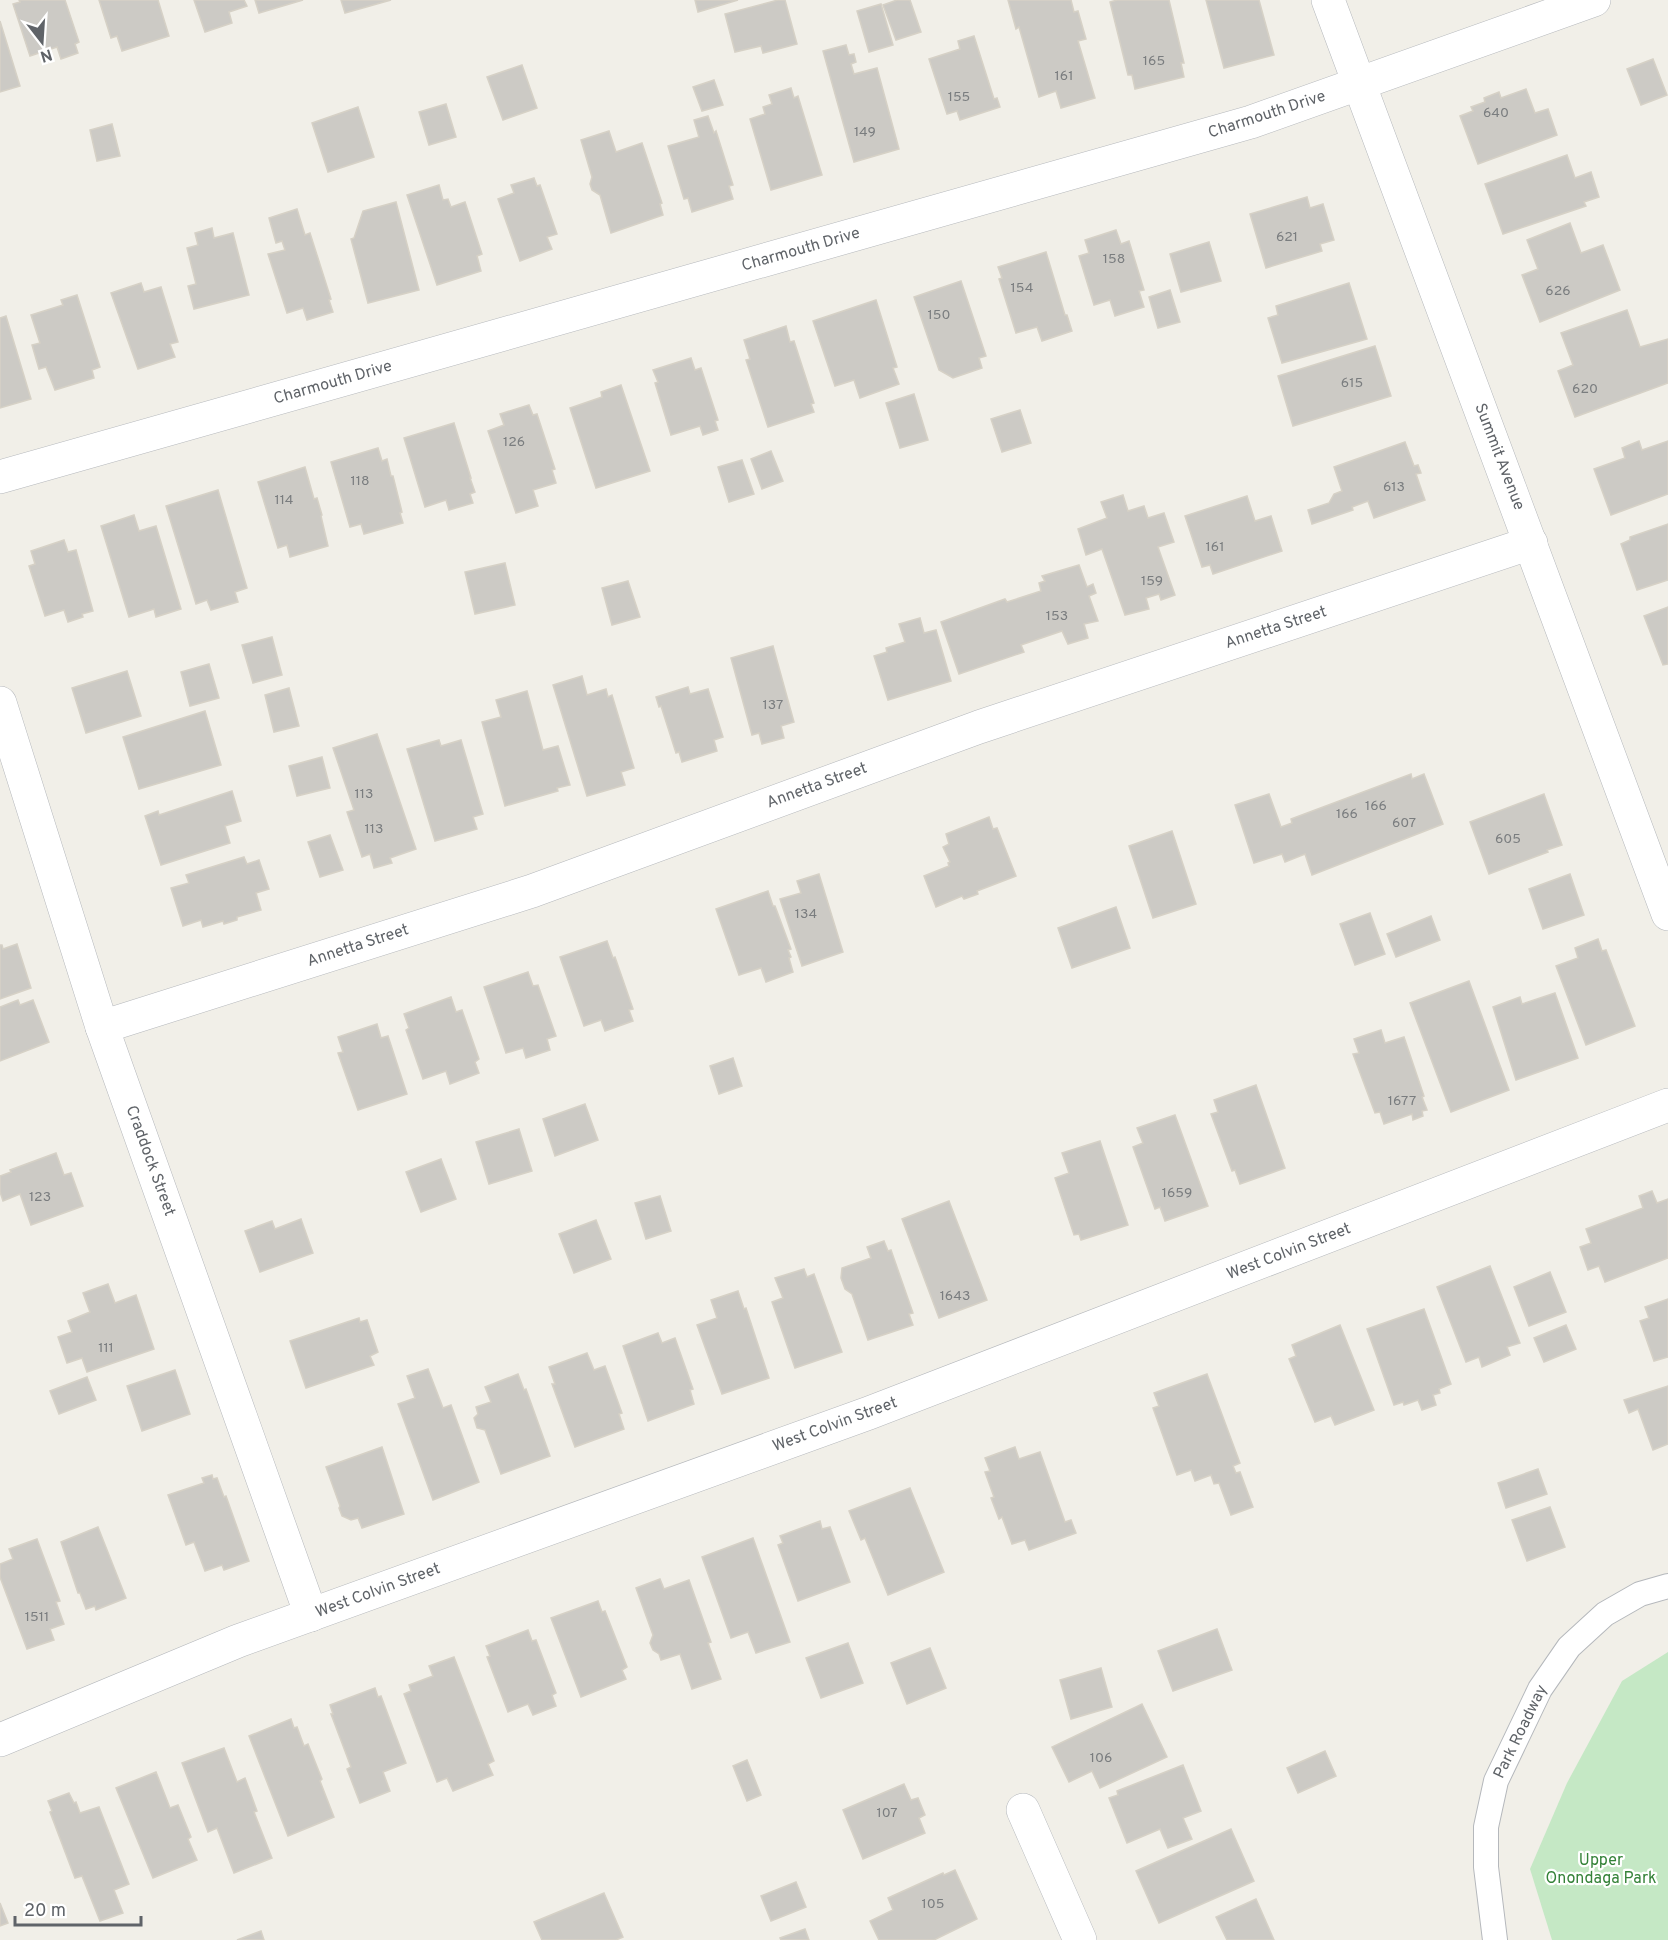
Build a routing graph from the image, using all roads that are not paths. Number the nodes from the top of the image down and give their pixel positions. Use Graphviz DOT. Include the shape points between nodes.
graph roads {
  1 [pos="1328,0"];
  2 [pos="1594,0"];
  3 [pos="1358,84"];
  4 [pos="0,477"];
  5 [pos="1531,543"];
  6 [pos="0,703"];
  7 [pos="1668,914"];
  8 [pos="102,1027"];
  9 [pos="1668,1106"];
  10 [pos="1668,1586"];
  11 [pos="311,1615"];
  12 [pos="0,1740"];
  13 [pos="1023,1810"];
  14 [pos="1080,1940"];
  15 [pos="1495,1940"];
  1 -- 3 [label="street, Summit Avenue"];
  2 -- 3 [label="street, Charmouth Drive"];
  3 -- 4 [label="street, Charmouth Drive" via="1251,122"];
  3 -- 5 [label="street, Summit Avenue"];
  5 -- 7 [label="street, Summit Avenue"];
  5 -- 8 [label="street, Annetta Street" via="979,727 532,891"];
  6 -- 8 [label="street, Craddock Street"];
  8 -- 11 [label="street, Craddock Street"];
  9 -- 11 [label="street, West Colvin Street" via="869,1413"];
  10 -- 15 [label="lane, Park Roadway" via="1640,1594 1605,1614 1569,1647 1540,1689 1496,1781 1486,1827 1486,1867"];
  11 -- 12 [label="street, West Colvin Street" via="238,1641"];
  13 -- 14 [label="street"];
}
